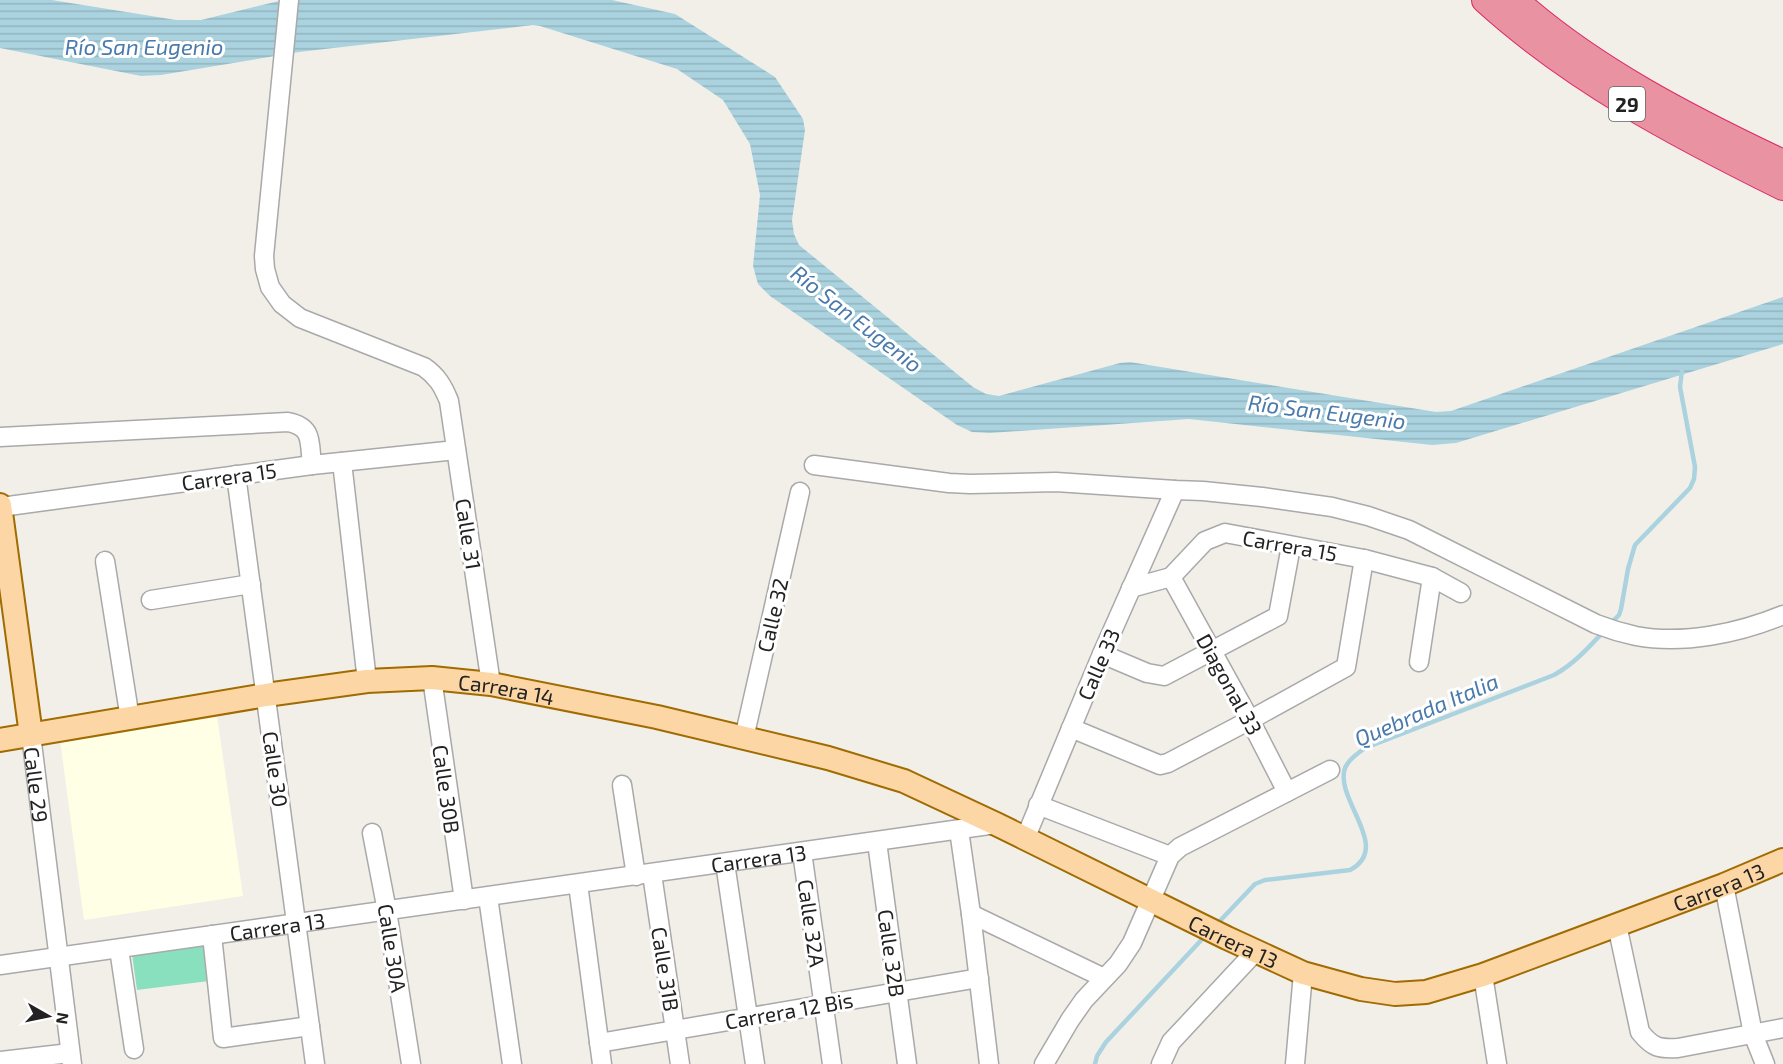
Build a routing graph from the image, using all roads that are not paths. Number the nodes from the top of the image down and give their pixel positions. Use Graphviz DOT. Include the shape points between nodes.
graph roads {
  1 [pos="289,0"];
  2 [pos="1485,0"];
  3 [pos="1515,0"];
  4 [pos="1783,163"];
  5 [pos="1783,187"];
  6 [pos="0,437"];
  7 [pos="456,450"];
  8 [pos="342,462"];
  9 [pos="312,465"];
  10 [pos="814,465"];
  11 [pos="236,475"];
  12 [pos="1175,490"];
  13 [pos="800,492"];
  14 [pos="1,506"];
  15 [pos="1291,546"];
  16 [pos="1364,559"];
  17 [pos="105,561"];
  18 [pos="1171,577"];
  19 [pos="1432,577"];
  20 [pos="251,584"];
  21 [pos="1131,588"];
  22 [pos="1461,593"];
  23 [pos="151,600"];
  24 [pos="1783,615"];
  25 [pos="1212,652"];
  26 [pos="1102,654"];
  27 [pos="1419,662"];
  28 [pos="432,678"];
  29 [pos="367,681"];
  30 [pos="491,684"];
  31 [pos="266,695"];
  32 [pos="130,718"];
  33 [pos="1251,720"];
  34 [pos="1071,728"];
  35 [pos="31,735"];
  36 [pos="744,738"];
  37 [pos="0,740"];
  38 [pos="1330,770"];
  39 [pos="622,784"];
  40 [pos="1287,792"];
  41 [pos="1038,805"];
  42 [pos="996,824"];
  43 [pos="959,830"];
  44 [pos="372,832"];
  45 [pos="1025,839"];
  46 [pos="877,842"];
  47 [pos="802,852"];
  48 [pos="1170,856"];
  49 [pos="1782,862"];
  50 [pos="725,863"];
  51 [pos="644,875"];
  52 [pos="578,884"];
  53 [pos="1724,885"];
  54 [pos="488,897"];
  55 [pos="464,900"];
  56 [pos="1151,901"];
  57 [pos="387,911"];
  58 [pos="971,914"];
  59 [pos="297,923"];
  60 [pos="1617,925"];
  61 [pos="212,935"];
  62 [pos="119,948"];
  63 [pos="1256,952"];
  64 [pos="59,957"];
  65 [pos="0,965"];
  66 [pos="1303,973"];
  67 [pos="1483,975"];
  68 [pos="979,978"];
  69 [pos="1104,978"];
  70 [pos="898,992"];
  71 [pos="824,1004"];
  72 [pos="748,1017"];
  73 [pos="310,1026"];
  74 [pos="1783,1028"];
  75 [pos="675,1030"];
  76 [pos="1753,1034"];
  77 [pos="599,1043"];
  78 [pos="134,1049"];
  79 [pos="71,1058"];
  80 [pos="0,1061"];
  81 [pos="315,1064"];
  82 [pos="411,1064"];
  83 [pos="509,1064"];
  84 [pos="602,1064"];
  85 [pos="680,1064"];
  86 [pos="755,1064"];
  87 [pos="832,1064"];
  88 [pos="908,1064"];
  89 [pos="989,1064"];
  90 [pos="1044,1064"];
  91 [pos="1161,1064"];
  92 [pos="1295,1064"];
  93 [pos="1497,1064"];
  94 [pos="1765,1064"];
  1 -- 7 [label="street, Calle 31" via="264,256 270,287 282,304 300,318 434,374 449,401"];
  2 -- 5 [label="highway, 29" via="1590,81 1646,116"];
  3 -- 4 [label="highway, 29" via="1563,40 1619,77"];
  6 -- 9 [label="street" via="288,422 300,424 308,432"];
  7 -- 8 [label="street, Carrera 15"];
  7 -- 30 [label="street, Calle 31"];
  8 -- 9 [label="street, Carrera 15"];
  8 -- 29 [label="street"];
  9 -- 11 [label="street, Carrera 15"];
  10 -- 12 [label="street" via="950,483 1056,482"];
  11 -- 14 [label="street, Carrera 15"];
  11 -- 20 [label="street, Calle 30"];
  12 -- 21 [label="street, Calle 33"];
  12 -- 24 [label="street" via="1262,497 1368,516 1409,530 1596,624 1638,637 1689,638 1762,624"];
  13 -- 36 [label="street, Calle 32"];
  14 -- 35 [label="main road, Calle 29"];
  15 -- 16 [label="street, Carrera 15"];
  15 -- 18 [label="street, Carrera 15" via="1225,533 1205,541"];
  15 -- 25 [label="street" via="1278,616"];
  16 -- 19 [label="street, Carrera 15"];
  16 -- 33 [label="street" via="1346,667"];
  17 -- 32 [label="street"];
  18 -- 21 [label="street"];
  18 -- 25 [label="street, Diagonal 33"];
  19 -- 22 [label="street, Carrera 15"];
  19 -- 27 [label="street"];
  20 -- 23 [label="street"];
  20 -- 31 [label="street, Calle 30"];
  21 -- 26 [label="street, Calle 33"];
  25 -- 26 [label="street" via="1164,676"];
  25 -- 33 [label="street, Diagonal 33"];
  26 -- 34 [label="street, Calle 33"];
  28 -- 29 [label="main road, Carrera 14"];
  28 -- 30 [label="main road, Carrera 14"];
  28 -- 55 [label="street, Calle 30B"];
  29 -- 31 [label="main road, Carrera 14"];
  30 -- 36 [label="main road, Carrera 14"];
  31 -- 32 [label="main road, Carrera 14"];
  31 -- 59 [label="street, Calle 30"];
  32 -- 35 [label="main road, Carrera 14"];
  33 -- 34 [label="street" via="1160,765"];
  33 -- 40 [label="street, Diagonal 33"];
  34 -- 41 [label="street, Calle 33"];
  35 -- 37 [label="main road, Carrera 14"];
  35 -- 64 [label="street, Calle 29"];
  36 -- 42 [label="main road, Carrera 14" via="904,781"];
  38 -- 40 [label="street"];
  39 -- 51 [label="street, Calle 31B"];
  40 -- 48 [label="street" via="1180,847"];
  41 -- 45 [label="street, Calle 33"];
  41 -- 48 [label="street"];
  42 -- 43 [label="street, Carrera 13"];
  42 -- 45 [label="main road, Carrera 13"];
  43 -- 46 [label="street, Carrera 13"];
  43 -- 58 [label="street"];
  44 -- 57 [label="street, Calle 30A"];
  45 -- 56 [label="main road, Carrera 13"];
  46 -- 47 [label="street, Carrera 13"];
  46 -- 70 [label="street, Calle 32B"];
  47 -- 50 [label="street, Carrera 13"];
  47 -- 71 [label="street, Calle 32A"];
  48 -- 56 [label="street"];
  49 -- 53 [label="main road, Carrera 13"];
  50 -- 51 [label="street, Carrera 13"];
  50 -- 72 [label="street"];
  51 -- 52 [label="street, Carrera 13"];
  51 -- 75 [label="street, Calle 31B"];
  52 -- 54 [label="street, Carrera 13"];
  52 -- 77 [label="street"];
  53 -- 60 [label="main road, Carrera 13"];
  53 -- 76 [label="street"];
  54 -- 55 [label="street, Carrera 13"];
  54 -- 83 [label="street"];
  55 -- 57 [label="street, Carrera 13"];
  56 -- 63 [label="main road, Carrera 13"];
  56 -- 69 [label="street" via="1132,943"];
  57 -- 59 [label="street, Carrera 13"];
  57 -- 82 [label="street, Calle 30A"];
  58 -- 68 [label="street"];
  58 -- 69 [label="street"];
  59 -- 61 [label="street, Carrera 13"];
  59 -- 73 [label="street, Calle 30"];
  60 -- 67 [label="main road, Carrera 13"];
  60 -- 76 [label="street" via="1640,1032 1647,1041 1661,1049 1678,1048"];
  61 -- 62 [label="street, Carrera 13"];
  61 -- 73 [label="street" via="223,1038"];
  62 -- 64 [label="street, Carrera 13"];
  62 -- 78 [label="street"];
  63 -- 66 [label="main road, Carrera 13"];
  63 -- 91 [label="street" via="1171,1042"];
  64 -- 65 [label="street, Carrera 13"];
  64 -- 79 [label="street, Calle 29"];
  66 -- 67 [label="main road, Carrera 13" via="1395,994 1426,992"];
  66 -- 92 [label="street"];
  67 -- 93 [label="street"];
  68 -- 70 [label="street, Carrera 12 Bis"];
  68 -- 89 [label="street"];
  69 -- 90 [label="street" via="1074,1013"];
  70 -- 71 [label="street, Carrera 12 Bis"];
  70 -- 88 [label="street, Calle 32B"];
  71 -- 72 [label="street, Carrera 12 Bis"];
  71 -- 87 [label="street, Calle 32A"];
  72 -- 75 [label="street, Carrera 12 Bis"];
  72 -- 86 [label="street"];
  73 -- 81 [label="street, Calle 30"];
  74 -- 76 [label="street"];
  75 -- 77 [label="street, Carrera 12 Bis"];
  75 -- 85 [label="street, Calle 31B"];
  76 -- 94 [label="street"];
  77 -- 84 [label="street"];
  79 -- 80 [label="street"];
}
